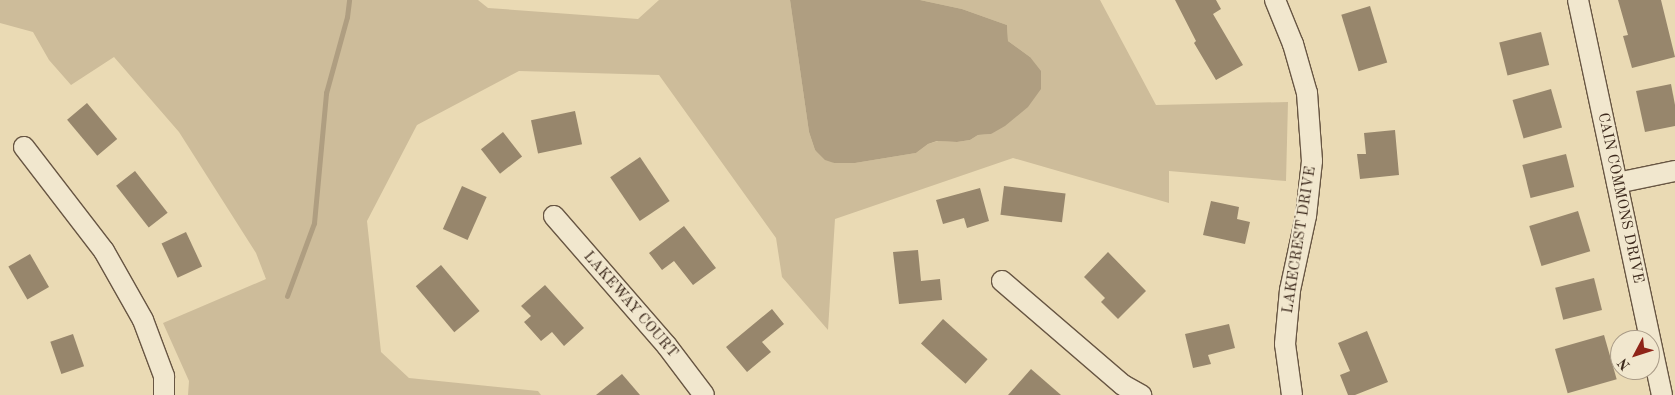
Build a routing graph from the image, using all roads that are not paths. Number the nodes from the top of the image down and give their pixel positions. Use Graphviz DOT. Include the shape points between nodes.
graph roads {
  1 [pos="1275,0"];
  2 [pos="1578,0"];
  3 [pos="24,147"];
  4 [pos="1675,171"];
  5 [pos="1617,183"];
  6 [pos="554,216"];
  7 [pos="1002,281"];
  8 [pos="164,395"];
  9 [pos="704,395"];
  10 [pos="1141,395"];
  11 [pos="1292,395"];
  12 [pos="1662,395"];
  1 -- 11 [label="street, LAKECREST DRIVE" via="1293,44 1306,93 1312,161 1306,216 1290,290 1286,335"];
  2 -- 5 [label="street, CAIN COMMONS DRIVE"];
  3 -- 8 [label="street" via="104,251 143,320 164,376"];
  4 -- 5 [label="street"];
  5 -- 12 [label="street, CAIN COMMONS DRIVE"];
  6 -- 9 [label="street, LAKEWAY COURT" via="667,346"];
  7 -- 10 [label="street" via="1123,385"];
}
